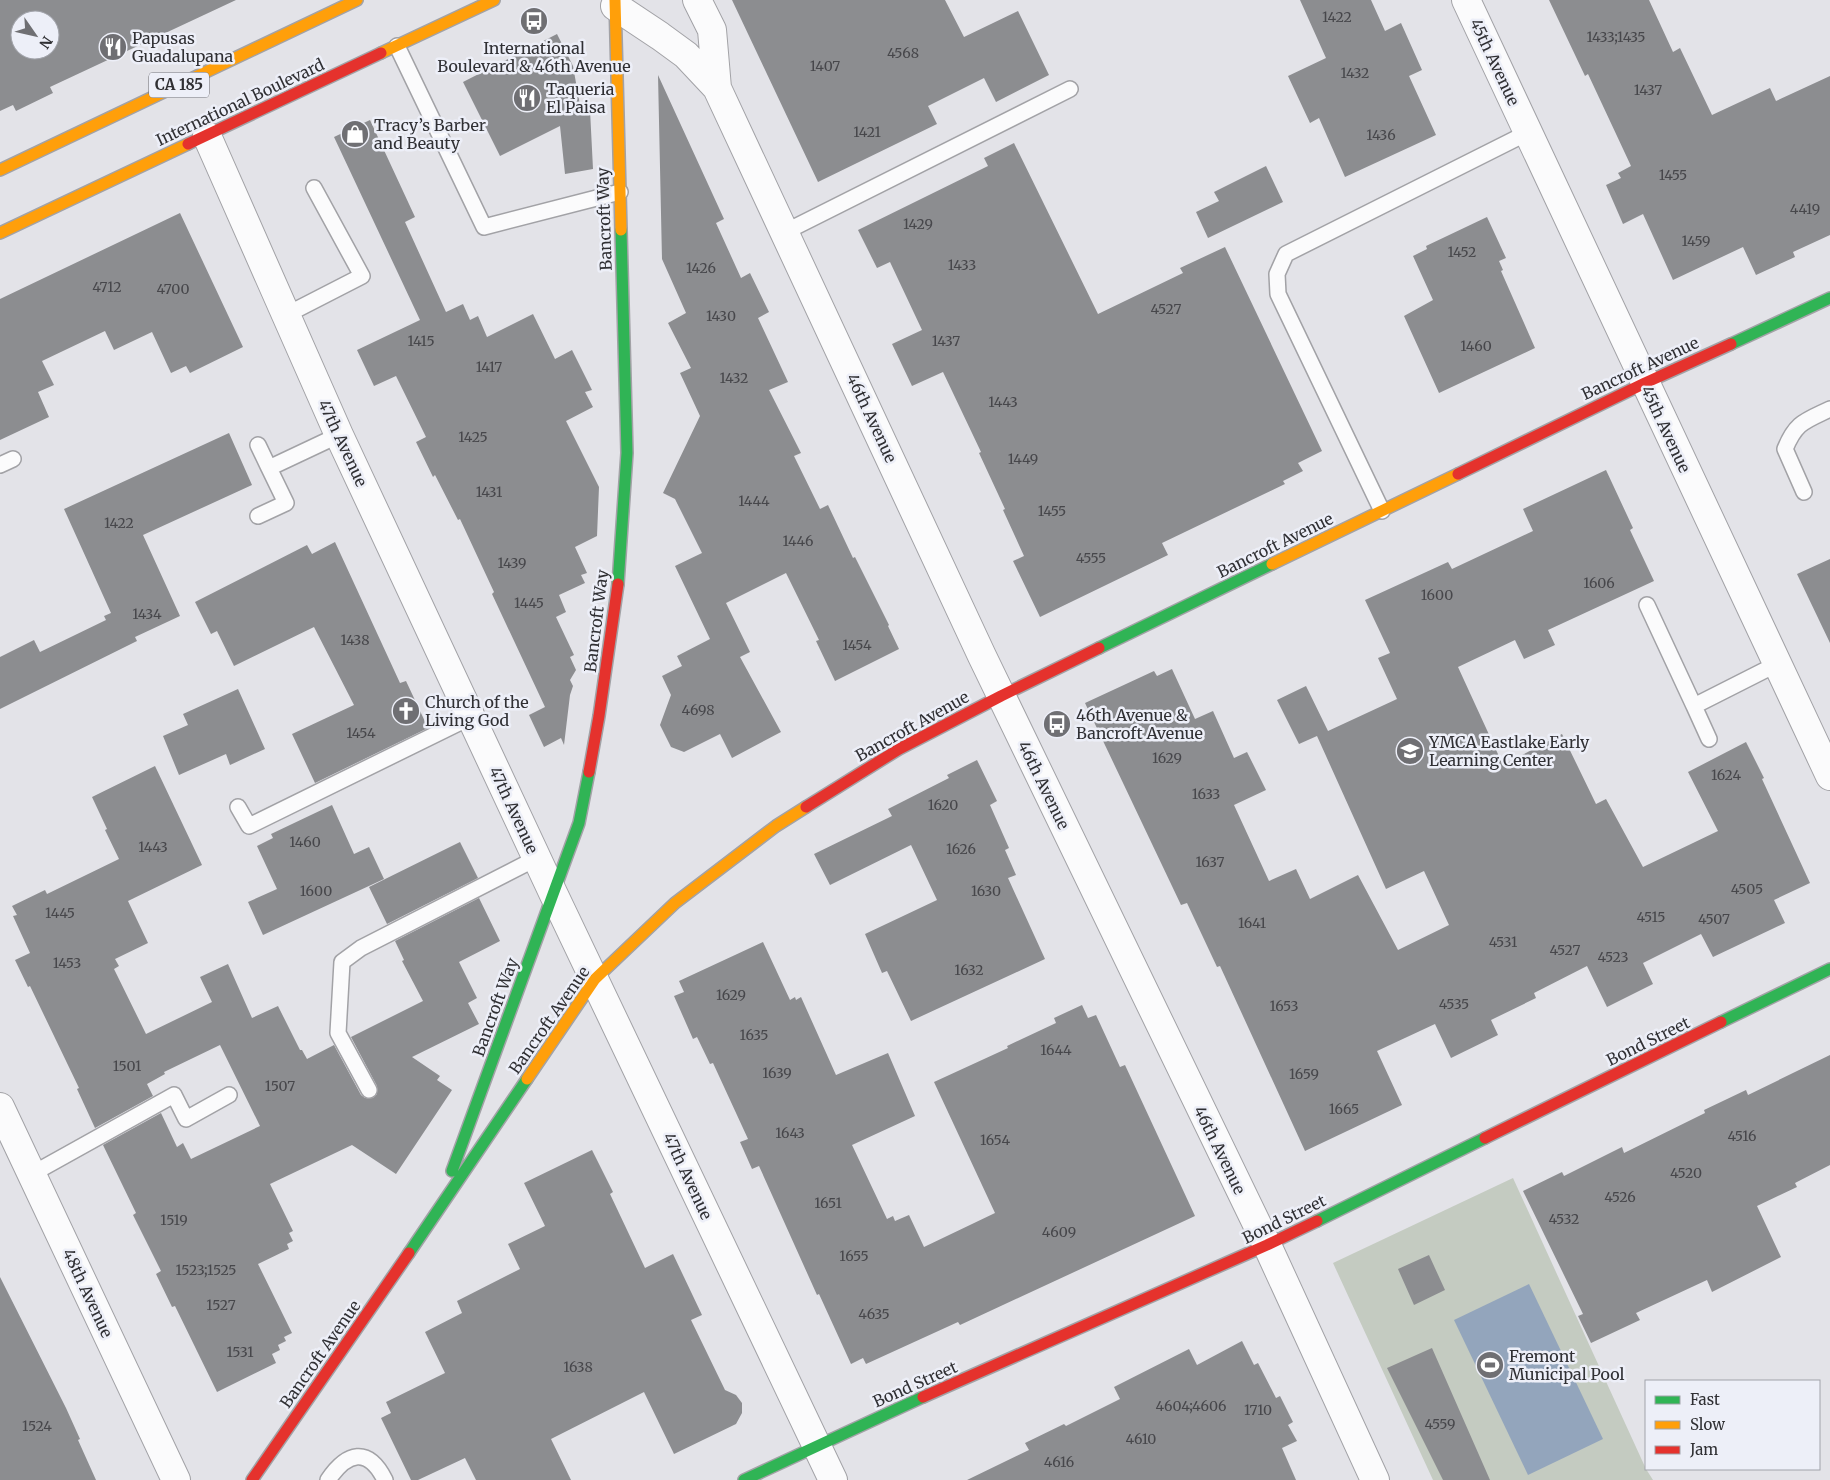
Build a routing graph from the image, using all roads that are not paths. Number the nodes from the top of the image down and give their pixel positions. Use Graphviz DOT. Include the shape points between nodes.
graph roads {
  1 [pos="494,0"];
  2 [pos="697,0"];
  3 [pos="1466,0"];
  4 [pos="615,3"];
  5 [pos="340,4"];
  6 [pos="397,46"];
  7 [pos="718,88"];
  8 [pos="1070,89"];
  9 [pos="1528,133"];
  10 [pos="206,136"];
  11 [pos="0,170"];
  12 [pos="314,188"];
  13 [pos="620,192"];
  14 [pos="785,232"];
  15 [pos="0,233"];
  16 [pos="1830,298"];
  17 [pos="286,315"];
  18 [pos="1645,383"];
  19 [pos="1830,409"];
  20 [pos="339,435"];
  21 [pos="258,445"];
  22 [pos="269,468"];
  23 [pos="1804,492"];
  24 [pos="1382,511"];
  25 [pos="258,516"];
  26 [pos="1647,605"];
  27 [pos="1777,664"];
  28 [pos="1001,696"];
  29 [pos="1694,706"];
  30 [pos="471,717"];
  31 [pos="1710,739"];
  32 [pos="1830,776"];
  33 [pos="238,807"];
  34 [pos="536,858"];
  35 [pos="554,895"];
  36 [pos="1830,969"];
  37 [pos="595,978"];
  38 [pos="369,1090"];
  39 [pos="229,1095"];
  40 [pos="0,1107"];
  41 [pos="32,1174"];
  42 [pos="437,1212"];
  43 [pos="1267,1246"];
  44 [pos="816,1445"];
  45 [pos="176,1480"];
  46 [pos="252,1480"];
  47 [pos="328,1480"];
  48 [pos="385,1480"];
  49 [pos="744,1480"];
  50 [pos="832,1480"];
  51 [pos="1375,1480"];
  1 -- 6 [label="street, International Boulevard"];
  2 -- 7 [label="street, 46th Avenue" via="712,30"];
  3 -- 9 [label="street, 45th Avenue"];
  4 -- 7 [label="street, 46th Avenue" via="686,55"];
  4 -- 13 [label="street, Bancroft Way"];
  5 -- 11 [label="street, CA 185"];
  6 -- 10 [label="street, International Boulevard"];
  6 -- 13 [label="lane" via="484,227"];
  7 -- 14 [label="street, 46th Avenue"];
  8 -- 14 [label="lane"];
  9 -- 18 [label="street, 45th Avenue"];
  9 -- 24 [label="lane" via="1286,254 1277,274 1278,294"];
  10 -- 15 [label="street, International Boulevard"];
  10 -- 17 [label="street, 47th Avenue"];
  12 -- 17 [label="lane" via="362,276"];
  13 -- 35 [label="street, Bancroft Way" via="627,453 617,592 600,716 579,823"];
  14 -- 28 [label="street, 46th Avenue"];
  16 -- 18 [label="street, Bancroft Avenue"];
  17 -- 20 [label="street, 47th Avenue"];
  18 -- 24 [label="street, Bancroft Avenue"];
  18 -- 27 [label="street, 45th Avenue"];
  19 -- 23 [label="lane" via="1801,423 1791,434 1785,449"];
  20 -- 22 [label="lane"];
  20 -- 30 [label="street, 47th Avenue"];
  21 -- 22 [label="lane"];
  22 -- 25 [label="lane" via="286,503"];
  24 -- 28 [label="street, Bancroft Avenue"];
  26 -- 29 [label="lane"];
  27 -- 29 [label="lane"];
  27 -- 32 [label="street, 45th Avenue"];
  28 -- 37 [label="street, Bancroft Avenue" via="899,749 776,826 675,903"];
  28 -- 43 [label="street, 46th Avenue"];
  29 -- 31 [label="lane"];
  30 -- 33 [label="lane" via="249,826"];
  30 -- 34 [label="street, 47th Avenue"];
  34 -- 35 [label="street, 47th Avenue"];
  34 -- 38 [label="lane" via="360,948 342,962 338,1032"];
  35 -- 37 [label="street, 47th Avenue"];
  35 -- 42 [label="street, Bancroft Way"];
  36 -- 43 [label="street, Bond Street"];
  37 -- 42 [label="street, Bancroft Avenue"];
  37 -- 44 [label="street, 47th Avenue"];
  39 -- 41 [label="lane" via="186,1119 174,1095"];
  40 -- 41 [label="street, 48th Avenue"];
  41 -- 45 [label="street, 48th Avenue"];
  42 -- 46 [label="street, Bancroft Avenue"];
  43 -- 44 [label="street, Bond Street"];
  43 -- 51 [label="street, 46th Avenue"];
  44 -- 49 [label="street, Bond Street"];
  44 -- 50 [label="street, 47th Avenue"];
  47 -- 48 [label="lane" via="336,1467 347,1458 357,1456 378,1467"];
}
